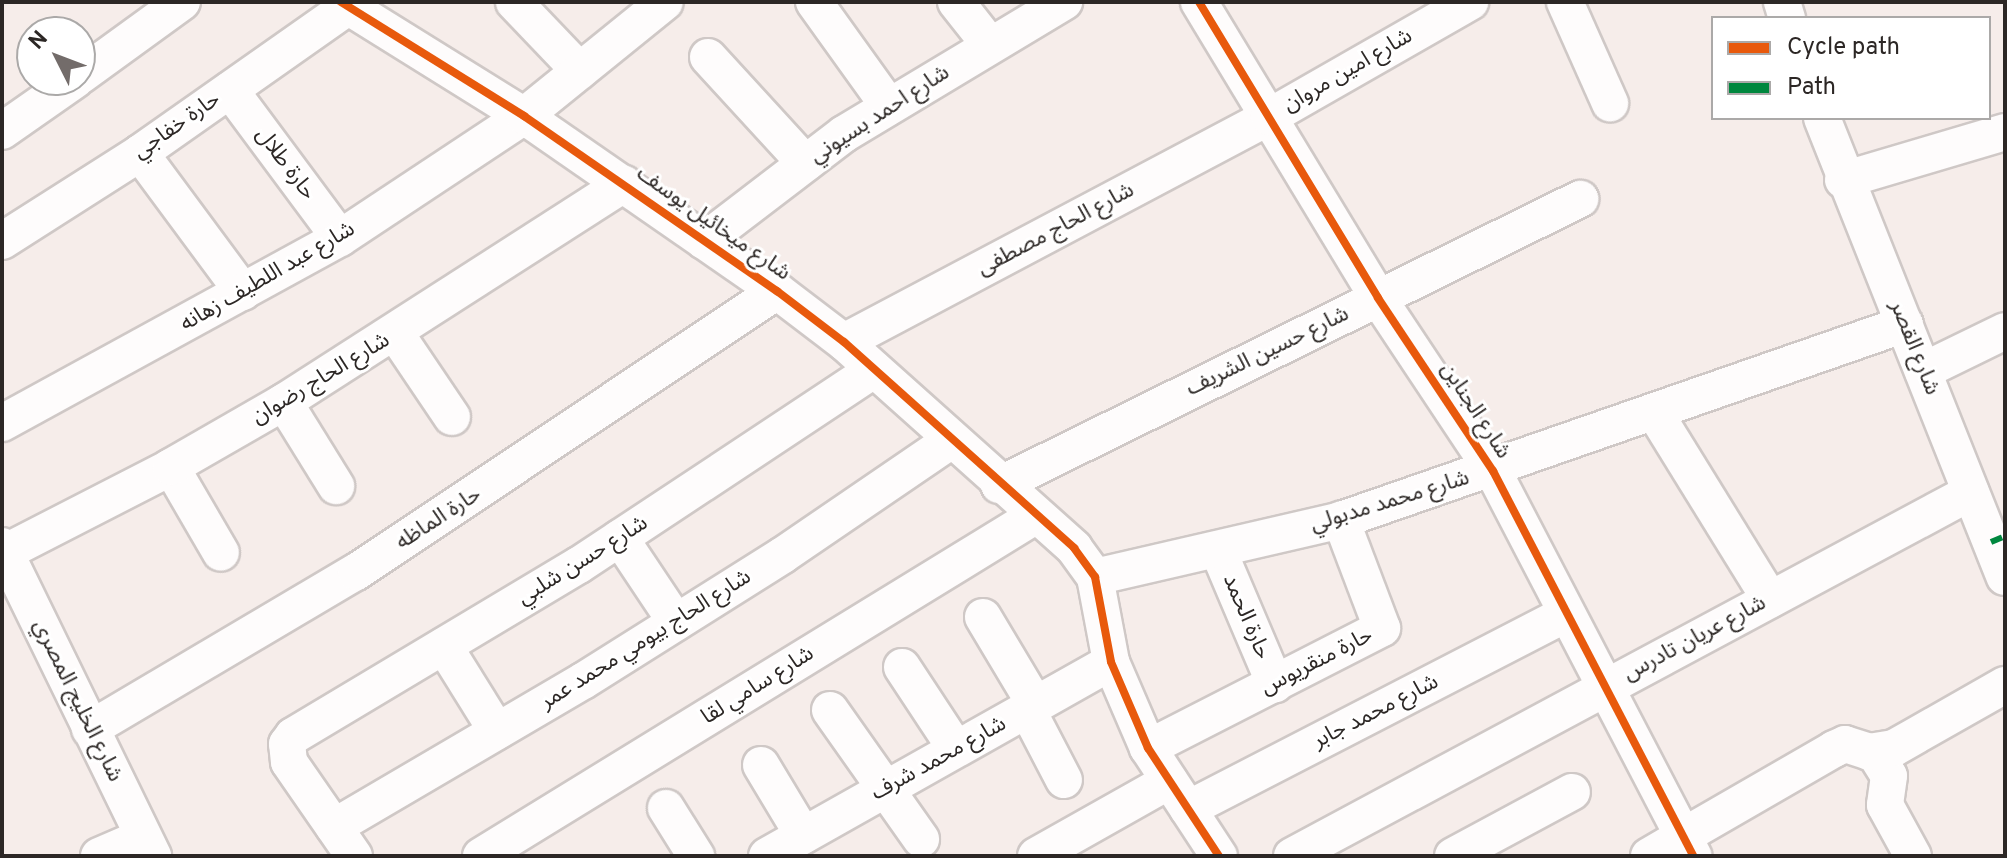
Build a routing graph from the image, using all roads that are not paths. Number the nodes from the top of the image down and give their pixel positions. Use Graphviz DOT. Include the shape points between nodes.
graph roads {
  1 [pos="182,2"];
  2 [pos="514,2"];
  3 [pos="814,2"];
  4 [pos="956,2"];
  5 [pos="1064,2"];
  6 [pos="1199,2"];
  7 [pos="1470,2"];
  8 [pos="1565,2"];
  9 [pos="354,3"];
  10 [pos="660,4"];
  11 [pos="990,45"];
  12 [pos="708,57"];
  13 [pos="96,64"];
  14 [pos="580,71"];
  15 [pos="230,90"];
  16 [pos="52,96"];
  17 [pos="1610,103"];
  18 [pos="888,105"];
  19 [pos="524,116"];
  20 [pos="1269,117"];
  21 [pos="1823,120"];
  22 [pos="2,131"];
  23 [pos="2005,132"];
  24 [pos="140,153"];
  25 [pos="805,163"];
  26 [pos="1843,180"];
  27 [pos="624,184"];
  28 [pos="1580,199"];
  29 [pos="340,238"];
  30 [pos="2,241"];
  31 [pos="704,241"];
  32 [pos="777,291"];
  33 [pos="243,292"];
  34 [pos="1378,298"];
  35 [pos="1905,324"];
  36 [pos="2005,331"];
  37 [pos="396,334"];
  38 [pos="844,342"];
  39 [pos="874,370"];
  40 [pos="1923,371"];
  41 [pos="284,402"];
  42 [pos="1655,413"];
  43 [pos="452,417"];
  44 [pos="2,423"];
  45 [pos="950,441"];
  46 [pos="171,467"];
  47 [pos="1493,471"];
  48 [pos="999,485"];
  49 [pos="336,486"];
  50 [pos="1971,492"];
  51 [pos="1035,516"];
  52 [pos="1341,520"];
  53 [pos="620,538"];
  54 [pos="1218,550"];
  55 [pos="3,551"];
  56 [pos="221,553"];
  57 [pos="1095,577"];
  58 [pos="2005,577"];
  59 [pos="1770,599"];
  60 [pos="1565,614"];
  61 [pos="983,617"];
  62 [pos="676,622"];
  63 [pos="444,646"];
  64 [pos="1111,662"];
  65 [pos="902,667"];
  66 [pos="1275,684"];
  67 [pos="2005,685"];
  68 [pos="1603,689"];
  69 [pos="1031,707"];
  70 [pos="830,710"];
  71 [pos="90,729"];
  72 [pos="497,731"];
  73 [pos="1148,748"];
  74 [pos="956,749"];
  75 [pos="1874,752"];
  76 [pos="761,765"];
  77 [pos="1064,780"];
  78 [pos="885,789"];
  79 [pos="1572,792"];
  80 [pos="1178,795"];
  81 [pos="666,808"];
  82 [pos="921,839"];
  83 [pos="344,842"];
  84 [pos="148,846"];
  85 [pos="1688,847"];
  86 [pos="787,848"];
  87 [pos="1056,851"];
  88 [pos="99,856"];
  89 [pos="481,856"];
  90 [pos="696,856"];
  91 [pos="1219,856"];
  92 [pos="1292,856"];
  93 [pos="1453,856"];
  94 [pos="1649,856"];
  95 [pos="1913,856"];
  1 -- 13 [label="street"];
  2 -- 14 [label="street"];
  3 -- 18 [label="street"];
  4 -- 11 [label="street"];
  5 -- 11 [label="street, شارع احمد بسيوني"];
  6 -- 20 [label="street, شارع الجناين"];
  7 -- 20 [label="street, شارع امين مروان"];
  8 -- 17 [label="street"];
  9 -- 15 [label="street, حارة خفاجي"];
  9 -- 19 [label="street, شارع ميخائيل يوسف" via="396,37"];
  10 -- 14 [label="street, شارع عبد اللطيف زهانه"];
  11 -- 18 [label="street, شارع احمد بسيوني"];
  12 -- 25 [label="street"];
  14 -- 19 [label="street, شارع عبد اللطيف زهانه"];
  15 -- 24 [label="street, حارة خفاجي"];
  15 -- 29 [label="street, حارة طلال"];
  16 -- 22 [label="street"];
  18 -- 25 [label="street, شارع احمد بسيوني"];
  19 -- 27 [label="street, شارع ميخائيل يوسف"];
  19 -- 29 [label="street, شارع عبد اللطيف زهانه"];
  20 -- 34 [label="street, شارع الجناين"];
  20 -- 38 [label="street, شارع الحاج مصطفى"];
  21 -- 26 [label="street, شارع القصر"];
  23 -- 26 [label="street"];
  24 -- 30 [label="street, حارة خفاجي"];
  24 -- 33 [label="street"];
  25 -- 31 [label="street, شارع احمد بسيوني"];
  26 -- 35 [label="street, شارع القصر"];
  27 -- 31 [label="street, شارع ميخائيل يوسف"];
  27 -- 37 [label="street, شارع الحاج رضوان"];
  28 -- 34 [label="street, شارع حسين الشريف"];
  29 -- 33 [label="street, شارع عبد اللطيف زهانه"];
  31 -- 32 [label="street, شارع ميخائيل يوسف"];
  32 -- 38 [label="street, شارع ميخائيل يوسف"];
  32 -- 71 [label="street, حارة الماظه" via="356,572"];
  33 -- 44 [label="street, شارع عبد اللطيف زهانه"];
  34 -- 47 [label="street, شارع الجناين"];
  34 -- 48 [label="street, شارع حسين الشريف"];
  35 -- 40 [label="street, شارع القصر"];
  35 -- 42 [label="street, شارع محمد مدبولي"];
  36 -- 40 [label="street"];
  37 -- 41 [label="street, شارع الحاج رضوان"];
  37 -- 43 [label="street"];
  38 -- 39 [label="street, شارع ميخائيل يوسف"];
  39 -- 45 [label="street, شارع ميخائيل يوسف"];
  39 -- 53 [label="street, شارع حسن شلبي"];
  40 -- 50 [label="street, شارع القصر"];
  41 -- 46 [label="street, شارع الحاج رضوان"];
  41 -- 49 [label="street"];
  42 -- 47 [label="street, شارع محمد مدبولي"];
  42 -- 59 [label="street"];
  45 -- 48 [label="street, شارع ميخائيل يوسف"];
  45 -- 62 [label="street, شارع الحاج بيومي محمد عمر"];
  46 -- 55 [label="street, شارع الحاج رضوان"];
  46 -- 56 [label="street"];
  47 -- 52 [label="street, شارع محمد مدبولي"];
  47 -- 60 [label="street, شارع الجناين"];
  48 -- 51 [label="street, شارع ميخائيل يوسف"];
  50 -- 58 [label="street, شارع القصر"];
  50 -- 59 [label="street, شارع عريان تادرس"];
  51 -- 57 [label="street, شارع ميخائيل يوسف" via="1074,548"];
  51 -- 89 [label="street, شارع سامي لقا"];
  52 -- 54 [label="street, شارع محمد مدبولي"];
  52 -- 66 [label="street, حارة منقريوس" via="1382,628"];
  53 -- 62 [label="street"];
  53 -- 63 [label="street, شارع حسن شلبي"];
  54 -- 57 [label="street, شارع محمد مدبولي"];
  54 -- 66 [label="street, حارة الحمد"];
  55 -- 71 [label="street, شارع الخليج المصري"];
  57 -- 64 [label="street"];
  59 -- 68 [label="street, شارع عريان تادرس"];
  60 -- 68 [label="street, شارع الجناين"];
  60 -- 80 [label="street, شارع محمد جابر"];
  61 -- 69 [label="street"];
  62 -- 72 [label="street, شارع الحاج بيومي محمد عمر"];
  63 -- 72 [label="street"];
  63 -- 83 [label="street, شارع حسن شلبي" via="287,744 289,762"];
  64 -- 69 [label="street, شارع محمد شرف"];
  64 -- 73 [label="street"];
  65 -- 74 [label="street"];
  66 -- 73 [label="street, حارة منقريوس"];
  67 -- 75 [label="street" via="1894,748"];
  68 -- 85 [label="street, شارع الجناين"];
  68 -- 92 [label="street, شارع عريان تادرس"];
  69 -- 74 [label="street, شارع محمد شرف"];
  69 -- 77 [label="street"];
  70 -- 78 [label="street"];
  71 -- 84 [label="street, شارع الخليج المصري"];
  72 -- 83 [label="street, شارع الحاج بيومي محمد عمر"];
  73 -- 80 [label="street"];
  74 -- 78 [label="street, شارع محمد شرف"];
  75 -- 85 [label="street" via="1845,744"];
  75 -- 95 [label="street" via="1889,776 1885,805"];
  76 -- 86 [label="street"];
  78 -- 82 [label="street"];
  78 -- 86 [label="street, شارع محمد شرف"];
  79 -- 93 [label="street"];
  80 -- 87 [label="street, شارع محمد جابر"];
  80 -- 91 [label="street"];
  81 -- 90 [label="street"];
  84 -- 88 [label="street"];
  85 -- 94 [label="street"];
}
